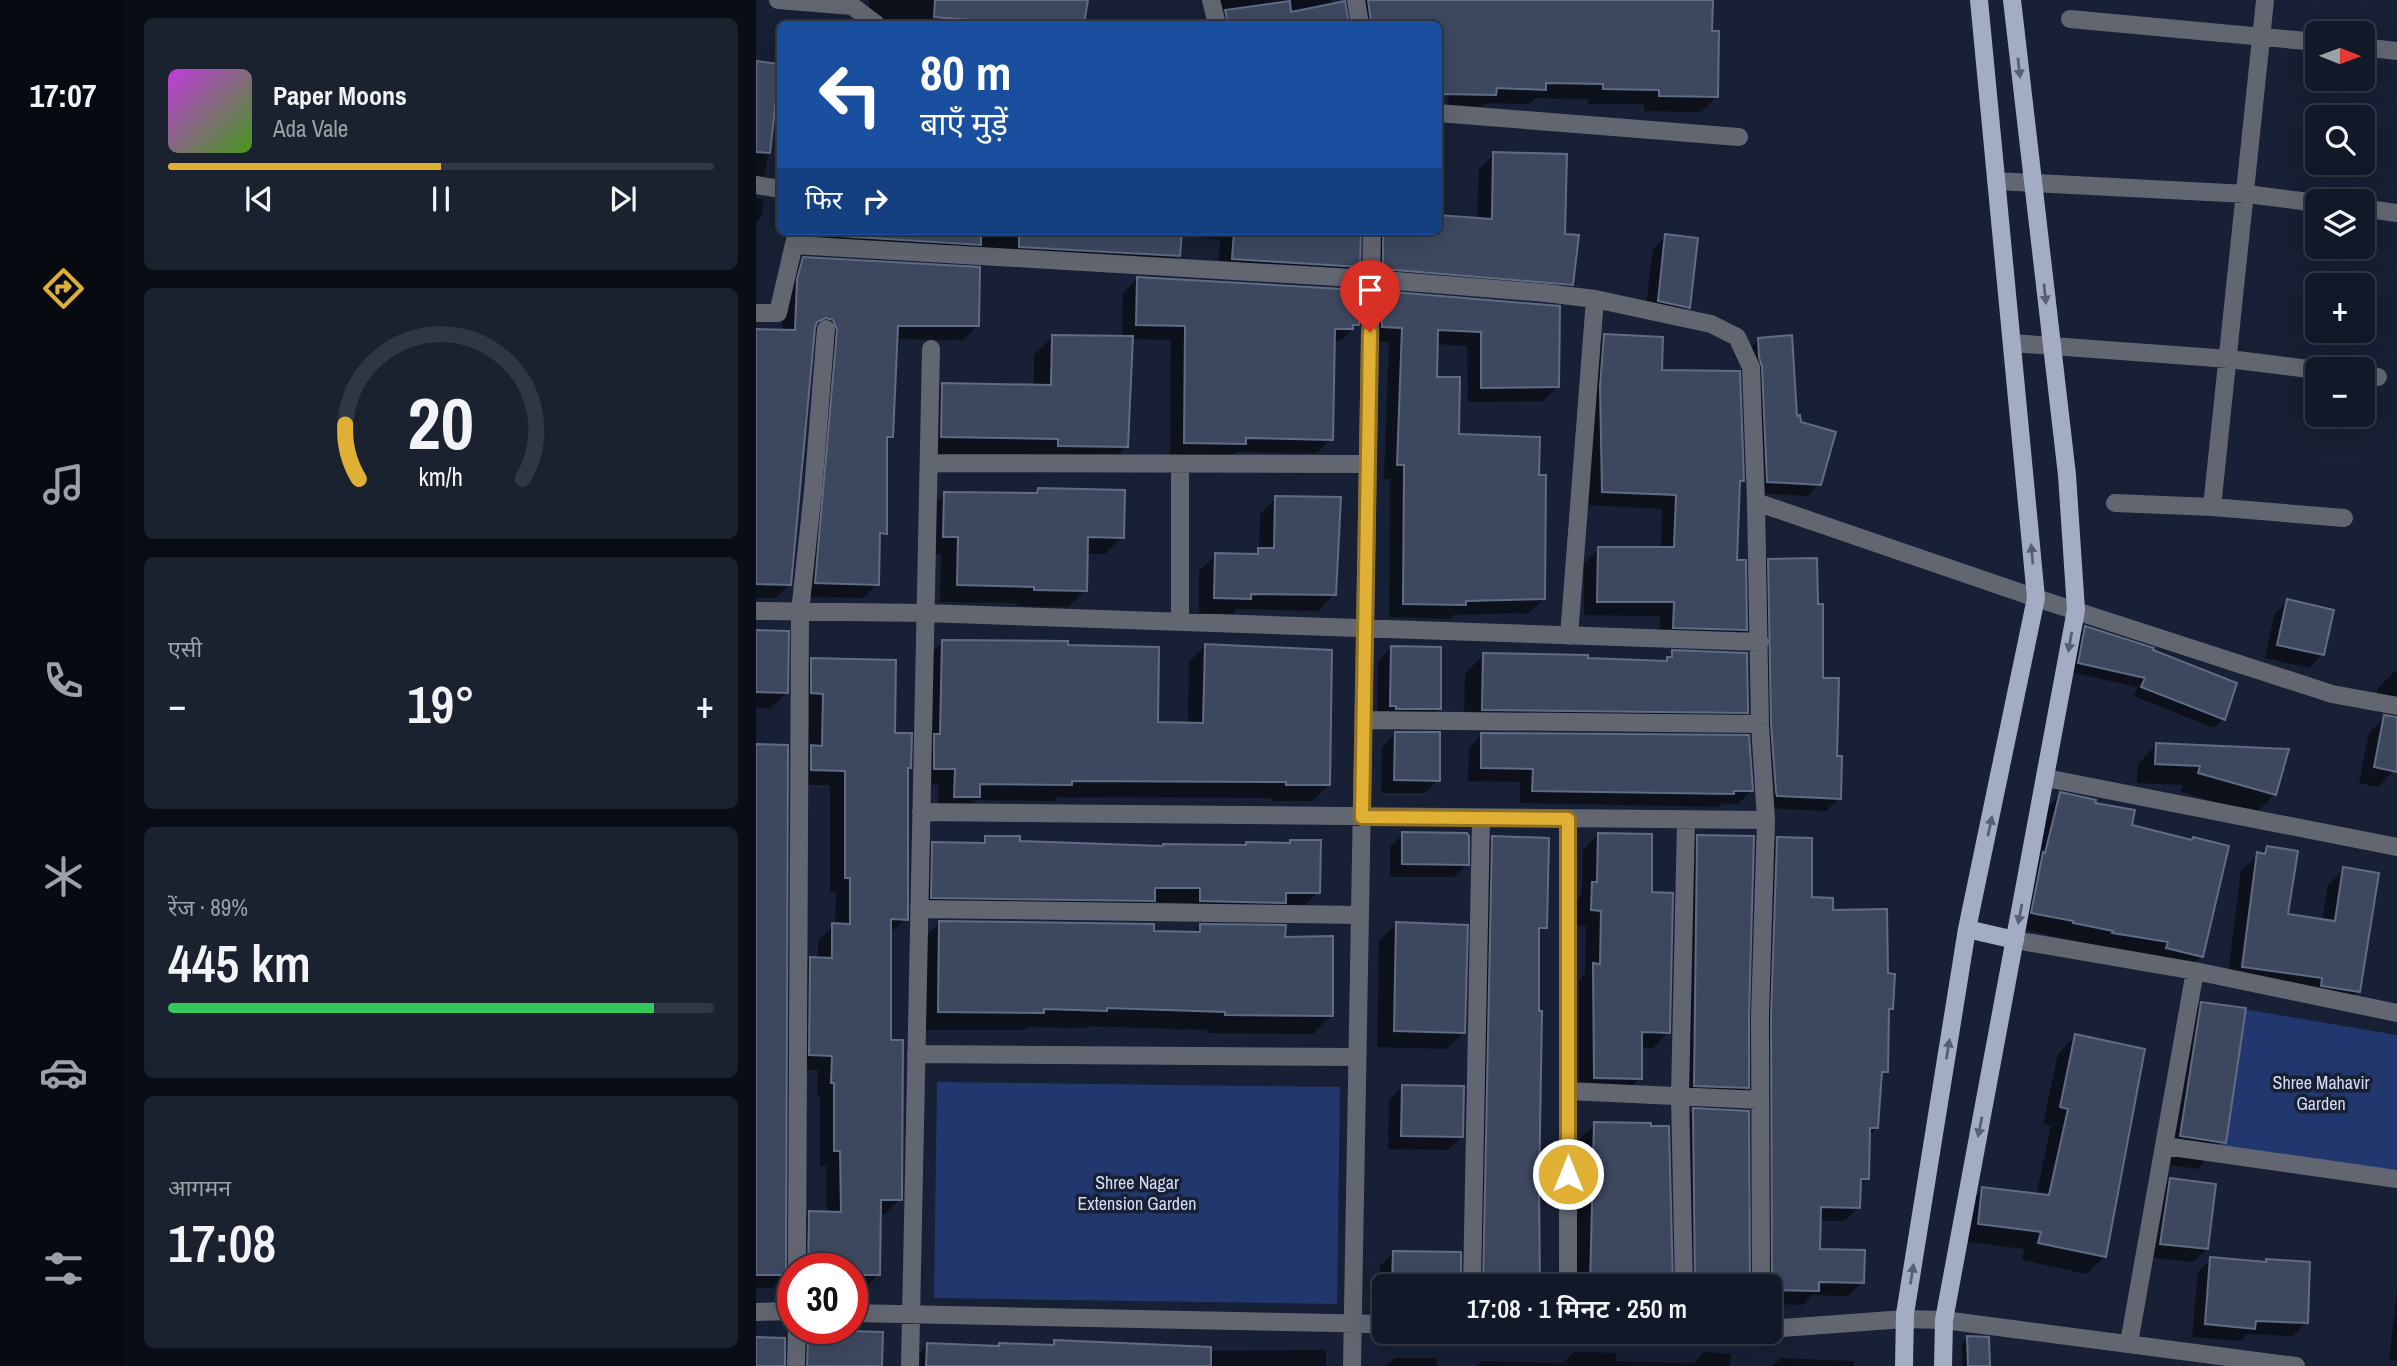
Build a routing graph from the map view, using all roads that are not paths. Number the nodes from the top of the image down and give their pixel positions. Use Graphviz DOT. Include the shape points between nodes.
graph roads {
  1 [pos="778,0"];
  2 [pos="1210,0"];
  3 [pos="1356,0"];
  4 [pos="1979,0"];
  5 [pos="2012,0"];
  6 [pos="2266,0"];
  7 [pos="853,3"];
  8 [pos="2070,19"];
  9 [pos="849,21"];
  10 [pos="873,21"];
  11 [pos="1216,21"];
  12 [pos="1360,21"];
  13 [pos="2261,35"];
  14 [pos="2305,40"];
  15 [pos="2375,48"];
  16 [pos="2397,51"];
  17 [pos="1442,113"];
  18 [pos="1738,137"];
  19 [pos="1996,181"];
  20 [pos="2032,182"];
  21 [pos="756,185"];
  22 [pos="777,188"];
  23 [pos="2247,194"];
  24 [pos="2305,201"];
  25 [pos="2375,210"];
  26 [pos="2397,213"];
  27 [pos="1372,235"];
  28 [pos="796,238"];
  29 [pos="1371,279"];
  30 [pos="1595,299"];
  31 [pos="756,313"];
  32 [pos="825,329"];
  33 [pos="2012,343"];
  34 [pos="2051,345"];
  35 [pos="931,349"];
  36 [pos="2229,359"];
  37 [pos="2305,368"];
  38 [pos="929,463"];
  39 [pos="1180,464"];
  40 [pos="1368,464"];
  41 [pos="1756,502"];
  42 [pos="2115,503"];
  43 [pos="2213,507"];
  44 [pos="2344,518"];
  45 [pos="2036,598"];
  46 [pos="2076,610"];
  47 [pos="756,611"];
  48 [pos="800,612"];
  49 [pos="926,613"];
  50 [pos="1180,622"];
  51 [pos="1365,628"];
  52 [pos="1569,636"];
  53 [pos="1760,642"];
  54 [pos="2397,706"];
  55 [pos="1363,720"];
  56 [pos="1760,724"];
  57 [pos="2046,778"];
  58 [pos="921,812"];
  59 [pos="1362,817"];
  60 [pos="1481,818"];
  61 [pos="1568,819"];
  62 [pos="1686,820"];
  63 [pos="1766,820"];
  64 [pos="2397,847"];
  65 [pos="919,909"];
  66 [pos="1360,915"];
  67 [pos="1967,929"];
  68 [pos="2015,940"];
  69 [pos="2195,971"];
  70 [pos="2397,1013"];
  71 [pos="916,1054"];
  72 [pos="1357,1057"];
  73 [pos="1568,1091"];
  74 [pos="1680,1096"];
  75 [pos="1760,1100"];
  76 [pos="2165,1146"];
  77 [pos="2397,1179"];
  78 [pos="797,1253"];
  79 [pos="1472,1274"];
  80 [pos="1568,1274"];
  81 [pos="1684,1274"];
  82 [pos="1761,1274"];
  83 [pos="777,1311"];
  84 [pos="756,1312"];
  85 [pos="868,1313"];
  86 [pos="910,1314"];
  87 [pos="1905,1319"];
  88 [pos="1944,1320"];
  89 [pos="1352,1323"];
  90 [pos="1372,1324"];
  91 [pos="1782,1328"];
  92 [pos="2129,1343"];
  93 [pos="797,1344"];
  94 [pos="796,1366"];
  95 [pos="909,1366"];
  96 [pos="1352,1366"];
  97 [pos="1904,1366"];
  98 [pos="1944,1366"];
  99 [pos="2297,1366"];
  1 -- 7 [label="street"];
  2 -- 11 [label="street"];
  3 -- 12 [label="street"];
  4 -- 19 [label="main road"];
  5 -- 20 [label="main road, one-way"];
  6 -- 13 [label="street"];
  7 -- 9 [label="street"];
  7 -- 10 [label="street"];
  8 -- 13 [label="street"];
  13 -- 14 [label="street"];
  13 -- 23 [label="street"];
  15 -- 16 [label="street"];
  17 -- 18 [label="street"];
  19 -- 20 [label="street"];
  19 -- 33 [label="main road"];
  20 -- 23 [label="street"];
  20 -- 34 [label="main road, one-way"];
  21 -- 22 [label="street"];
  23 -- 24 [label="street"];
  23 -- 36 [label="street"];
  25 -- 26 [label="street"];
  27 -- 29 [label="street"];
  28 -- 29 [label="street"];
  28 -- 31 [label="street" via="778,313"];
  29 -- 30 [label="street"];
  29 -- 40 [label="street"];
  30 -- 41 [label="street" via="1711,324 1737,337 1751,367"];
  30 -- 52 [label="street"];
  32 -- 48 [label="street"];
  33 -- 34 [label="street"];
  45 -- 33 [label="main road, one-way"];
  34 -- 36 [label="street"];
  34 -- 46 [label="main road" via="2067,475"];
  35 -- 38 [label="street"];
  36 -- 37 [label="street"];
  36 -- 43 [label="street"];
  38 -- 39 [label="street"];
  38 -- 49 [label="street"];
  39 -- 40 [label="street"];
  39 -- 50 [label="street"];
  40 -- 51 [label="street"];
  41 -- 45 [label="street"];
  41 -- 53 [label="street"];
  42 -- 43 [label="street"];
  43 -- 44 [label="street"];
  45 -- 46 [label="street"];
  67 -- 45 [label="main road, one-way"];
  46 -- 54 [label="street" via="2332,694"];
  46 -- 57 [label="main road, one-way"];
  47 -- 48 [label="street"];
  48 -- 49 [label="street"];
  48 -- 78 [label="street"];
  49 -- 50 [label="street"];
  49 -- 58 [label="street"];
  50 -- 51 [label="street"];
  51 -- 52 [label="street"];
  51 -- 55 [label="street"];
  52 -- 53 [label="street"];
  53 -- 56 [label="street"];
  55 -- 56 [label="street"];
  55 -- 59 [label="street"];
  56 -- 63 [label="street"];
  57 -- 64 [label="street"];
  57 -- 68 [label="main road, one-way"];
  58 -- 59 [label="street"];
  58 -- 65 [label="street"];
  59 -- 60 [label="street"];
  59 -- 66 [label="street"];
  60 -- 61 [label="street"];
  60 -- 79 [label="street"];
  61 -- 62 [label="street"];
  61 -- 73 [label="street"];
  62 -- 63 [label="street"];
  62 -- 74 [label="street"];
  63 -- 75 [label="street"];
  65 -- 66 [label="street"];
  65 -- 71 [label="street"];
  66 -- 72 [label="street"];
  67 -- 68 [label="main road"];
  87 -- 67 [label="main road, one-way"];
  68 -- 69 [label="street"];
  68 -- 88 [label="main road, one-way"];
  69 -- 70 [label="street"];
  69 -- 76 [label="street"];
  71 -- 72 [label="street"];
  71 -- 86 [label="street"];
  72 -- 89 [label="street"];
  73 -- 74 [label="street"];
  73 -- 80 [label="street"];
  74 -- 75 [label="street"];
  74 -- 81 [label="street"];
  75 -- 82 [label="street"];
  76 -- 77 [label="street"];
  76 -- 92 [label="street"];
  83 -- 84 [label="street"];
  85 -- 86 [label="street"];
  86 -- 89 [label="street"];
  86 -- 95 [label="street"];
  87 -- 88 [label="street"];
  87 -- 91 [label="street"];
  87 -- 97 [label="main road"];
  88 -- 92 [label="street"];
  88 -- 98 [label="main road"];
  89 -- 90 [label="street"];
  89 -- 96 [label="street"];
  92 -- 99 [label="street"];
  93 -- 94 [label="street"];
}
